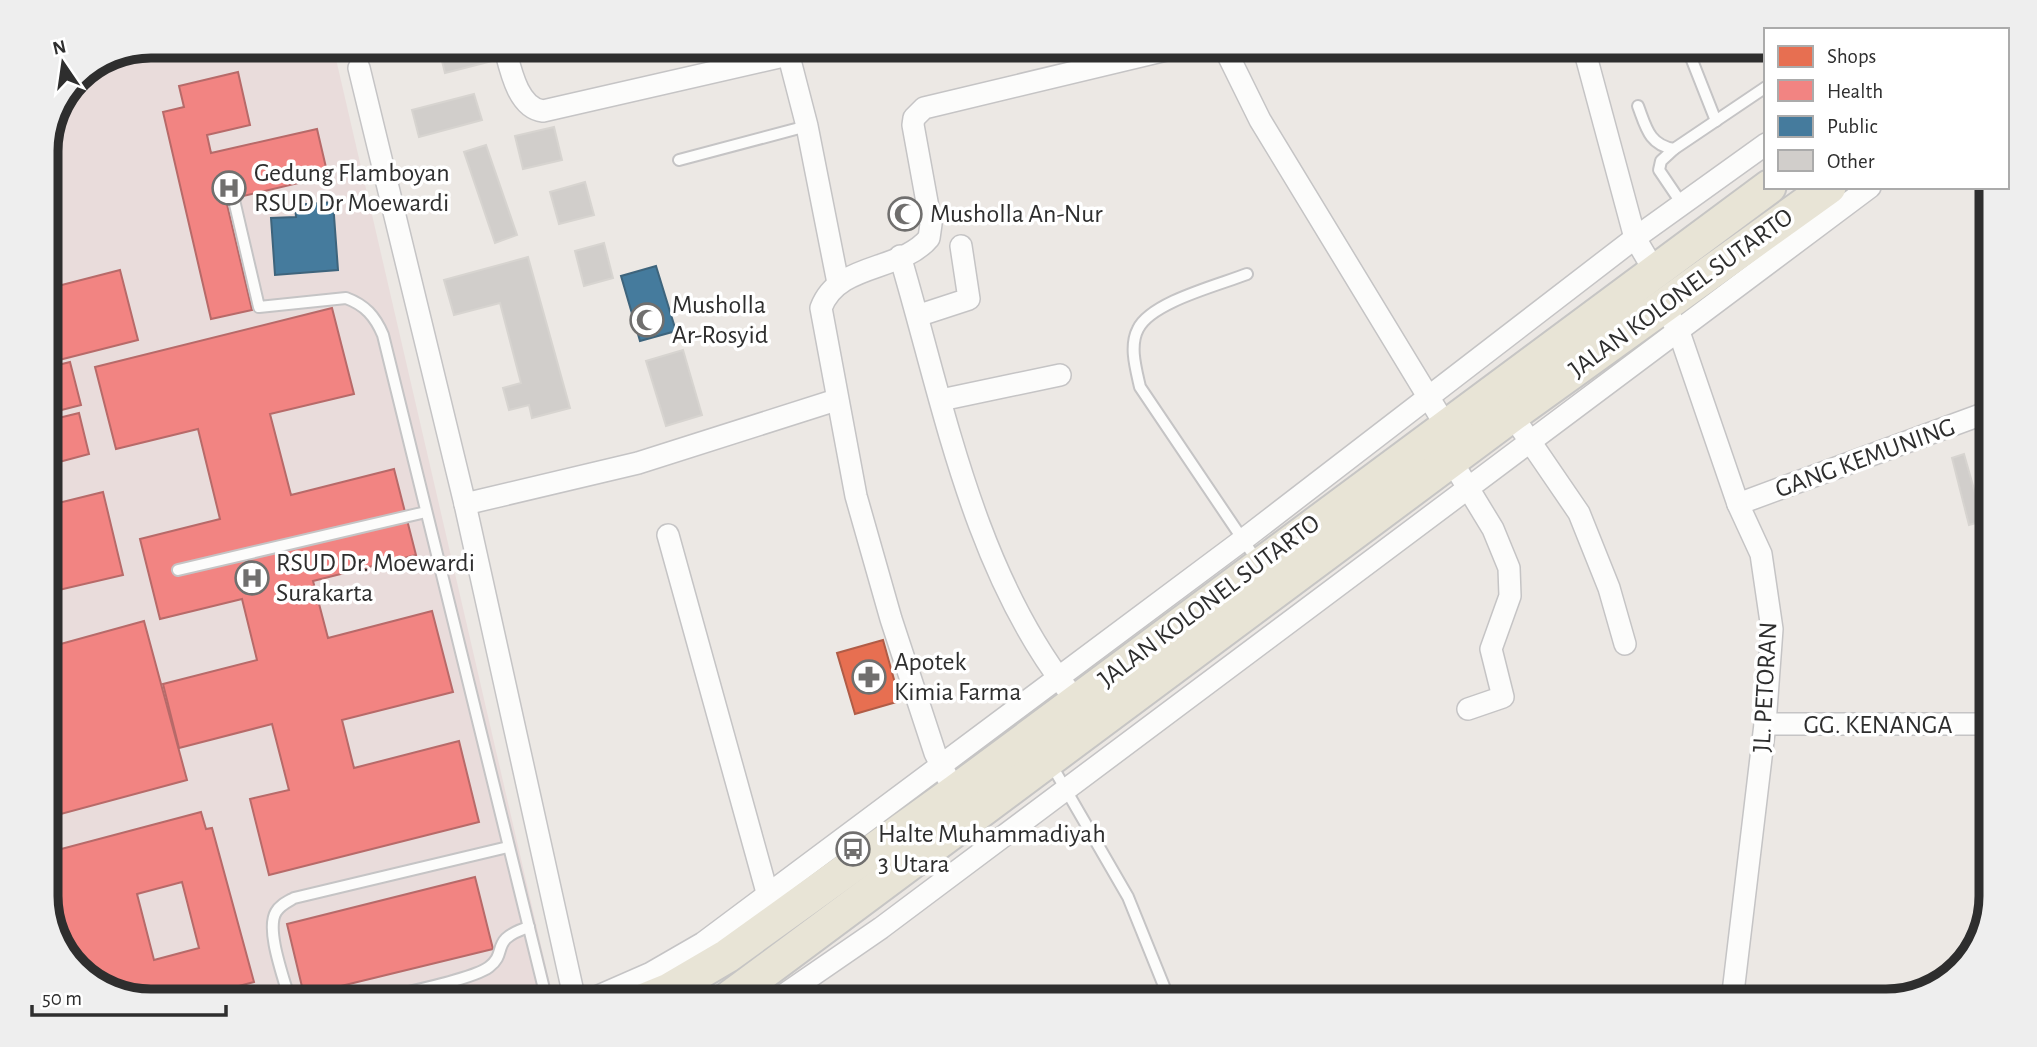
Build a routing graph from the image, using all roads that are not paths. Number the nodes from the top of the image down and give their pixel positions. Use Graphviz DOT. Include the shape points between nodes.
graph roads {
  1 [pos="508,58"];
  2 [pos="755,58"];
  3 [pos="789,58"];
  4 [pos="1135,58"];
  5 [pos="1229,58"];
  6 [pos="1586,58"];
  7 [pos="1691,58"];
  8 [pos="359,68"];
  9 [pos="1764,88"];
  10 [pos="1638,106"];
  11 [pos="1716,121"];
  12 [pos="807,127"];
  13 [pos="1764,146"];
  14 [pos="1674,149"];
  15 [pos="680,160"];
  16 [pos="1766,189"];
  17 [pos="1827,189"];
  18 [pos="1867,189"];
  19 [pos="234,200"];
  20 [pos="1682,204"];
  21 [pos="1635,238"];
  22 [pos="961,246"];
  23 [pos="900,256"];
  24 [pos="1655,272"];
  25 [pos="1247,274"];
  26 [pos="838,283"];
  27 [pos="919,316"];
  28 [pos="1671,319"];
  29 [pos="1060,375"];
  30 [pos="1429,398"];
  31 [pos="836,400"];
  32 [pos="941,400"];
  33 [pos="1979,415"];
  34 [pos="1446,426"];
  35 [pos="1521,428"];
  36 [pos="1451,460"];
  37 [pos="1469,487"];
  38 [pos="465,503"];
  39 [pos="1738,504"];
  40 [pos="426,512"];
  41 [pos="668,535"];
  42 [pos="1251,551"];
  43 [pos="177,570"];
  44 [pos="1625,644"];
  45 [pos="1067,689"];
  46 [pos="1468,709"];
  47 [pos="1765,724"];
  48 [pos="1979,724"];
  49 [pos="1048,759"];
  50 [pos="948,779"];
  51 [pos="1066,789"];
  52 [pos="508,847"];
  53 [pos="777,905"];
  54 [pos="529,927"];
  55 [pos="287,989"];
  56 [pos="417,989"];
  57 [pos="544,989"];
  58 [pos="572,989"];
  59 [pos="616,989"];
  60 [pos="666,989"];
  61 [pos="742,989"];
  62 [pos="794,989"];
  63 [pos="1165,989"];
  64 [pos="1734,989"];
  1 -- 2 [label="street" via="528,105 543,111"];
  3 -- 12 [label="street"];
  4 -- 23 [label="street" via="924,108 913,125 931,231 924,243"];
  5 -- 30 [label="street" via="1260,120"];
  6 -- 21 [label="street"];
  7 -- 11 [label="lane"];
  8 -- 38 [label="street"];
  9 -- 11 [label="lane"];
  10 -- 14 [label="lane" via="1649,137 1661,147"];
  11 -- 14 [label="lane"];
  12 -- 15 [label="lane"];
  12 -- 26 [label="street"];
  13 -- 20 [label="street"];
  14 -- 20 [label="lane" via="1661,161 1659,170"];
  16 -- 24 [label="main road, JALAN KOLONEL SUTARTO"];
  17 -- 28 [label="main road, JALAN KOLONEL SUTARTO"];
  18 -- 28 [label="street"];
  19 -- 40 [label="lane" via="259,307 346,298 359,303 378,323"];
  20 -- 21 [label="street"];
  21 -- 24 [label="street"];
  21 -- 30 [label="street"];
  22 -- 27 [label="street" via="969,299"];
  23 -- 26 [label="street"];
  23 -- 27 [label="street"];
  24 -- 34 [label="main road, JALAN KOLONEL SUTARTO"];
  25 -- 42 [label="lane" via="1150,312 1137,330 1133,359 1140,387"];
  26 -- 31 [label="street" via="821,309"];
  27 -- 32 [label="street"];
  28 -- 35 [label="main road, JALAN KOLONEL SUTARTO"];
  28 -- 39 [label="street, JL. PETORAN"];
  29 -- 32 [label="street"];
  30 -- 34 [label="street"];
  30 -- 42 [label="street"];
  31 -- 38 [label="street" via="638,463"];
  31 -- 50 [label="street" via="856,496 891,619"];
  32 -- 45 [label="street" via="984,534 1012,597"];
  33 -- 39 [label="street, GANG KEMUNING"];
  34 -- 42 [label="main road, JALAN KOLONEL SUTARTO"];
  35 -- 36 [label="main road, JALAN KOLONEL SUTARTO"];
  35 -- 37 [label="street"];
  35 -- 44 [label="street" via="1579,513"];
  36 -- 37 [label="street"];
  36 -- 49 [label="main road, JALAN KOLONEL SUTARTO"];
  37 -- 46 [label="street" via="1501,543 1511,581 1491,649 1503,697"];
  37 -- 51 [label="street"];
  38 -- 58 [label="street"];
  39 -- 47 [label="street, JL. PETORAN" via="1761,554 1772,629"];
  40 -- 43 [label="lane"];
  40 -- 52 [label="lane"];
  41 -- 53 [label="street"];
  42 -- 45 [label="main road, JALAN KOLONEL SUTARTO"];
  45 -- 50 [label="main road, JALAN KOLONEL SUTARTO"];
  47 -- 48 [label="street, GG. KENANGA"];
  47 -- 64 [label="street, JL. PETORAN"];
  49 -- 51 [label="lane"];
  49 -- 61 [label="main road, JALAN KOLONEL SUTARTO"];
  50 -- 53 [label="main road, JALAN KOLONEL SUTARTO"];
  51 -- 62 [label="street"];
  51 -- 63 [label="lane" via="1128,897"];
  52 -- 54 [label="lane"];
  52 -- 55 [label="lane" via="283,904 273,921 273,936"];
  53 -- 59 [label="street"];
  53 -- 60 [label="main road, JALAN KOLONEL SUTARTO" via="727,956"];
  54 -- 56 [label="lane" via="502,940 496,959 478,973"];
  54 -- 57 [label="lane"];
}
